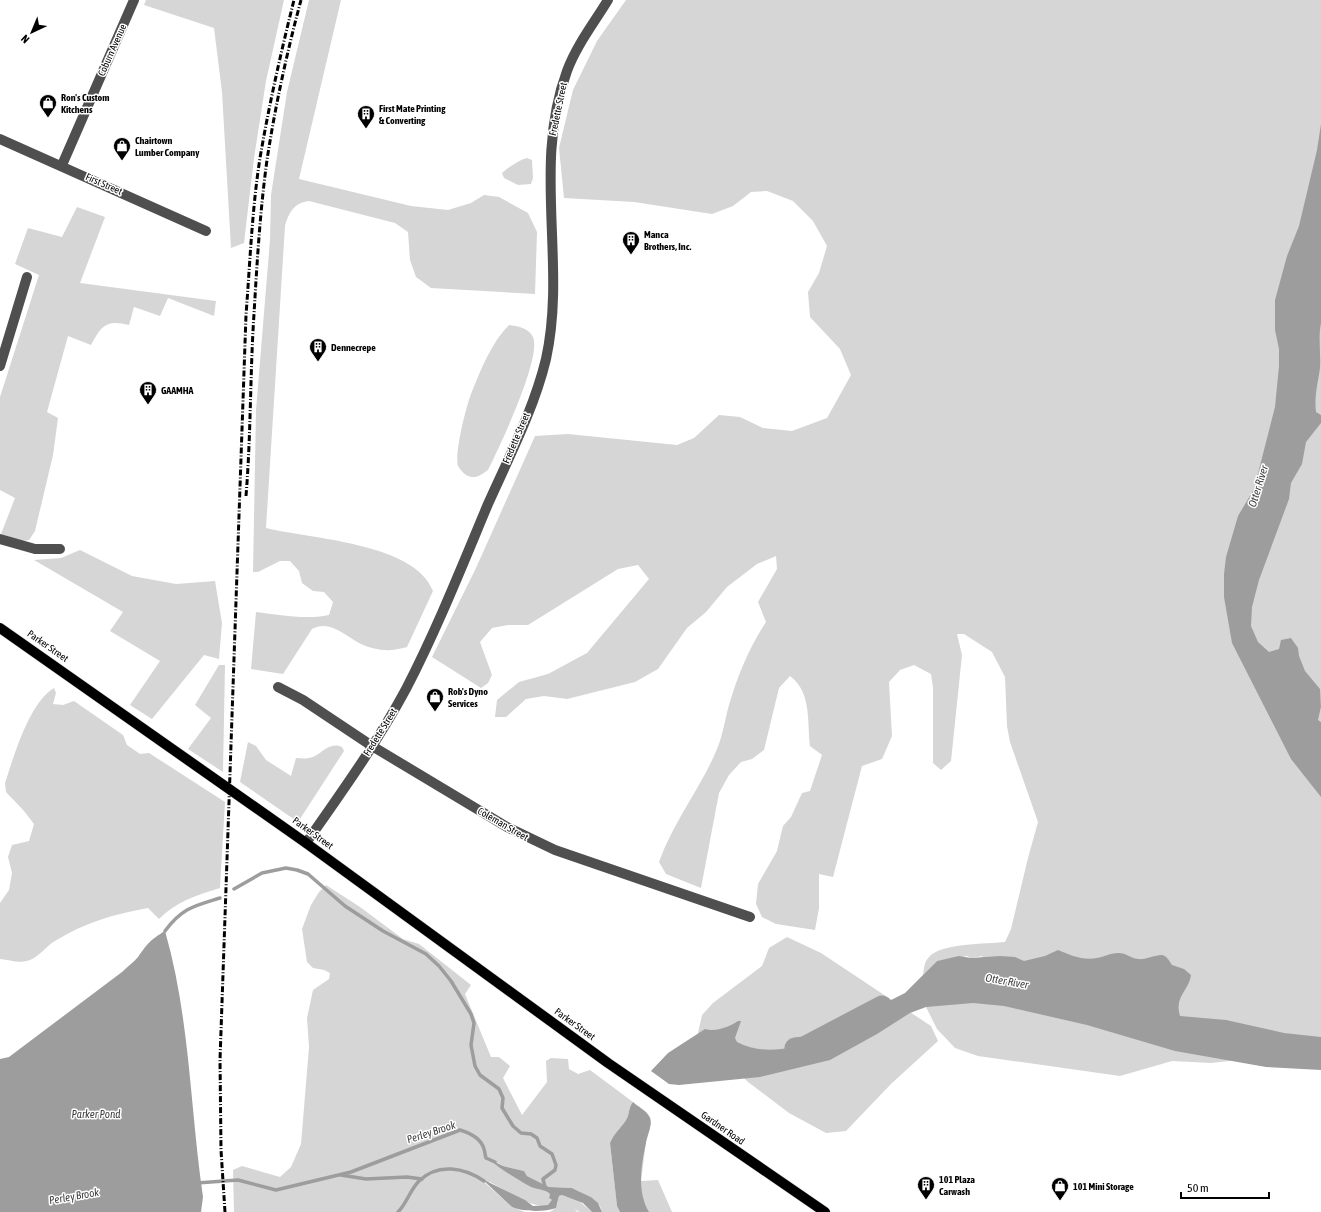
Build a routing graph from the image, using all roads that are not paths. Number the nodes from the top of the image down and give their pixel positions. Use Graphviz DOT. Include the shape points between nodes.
graph roads {
  1 [pos="134,0"];
  2 [pos="608,0"];
  3 [pos="0,139"];
  4 [pos="62,165"];
  5 [pos="206,231"];
  6 [pos="26,278"];
  7 [pos="0,366"];
  8 [pos="0,539"];
  9 [pos="60,549"];
  10 [pos="0,628"];
  11 [pos="278,687"];
  12 [pos="372,746"];
  13 [pos="306,843"];
  14 [pos="750,917"];
  15 [pos="608,1063"];
  16 [pos="824,1212"];
  1 -- 4 [label="street, Coburn Avenue"];
  2 -- 12 [label="street, Fredette Street" via="568,69 554,126 550,168 553,302 548,346 538,385 440,617 406,689"];
  3 -- 4 [label="street, First Street"];
  4 -- 5 [label="street, First Street"];
  6 -- 7 [label="street"];
  8 -- 9 [label="street" via="35,549"];
  10 -- 13 [label="main road, Parker Street"];
  11 -- 12 [label="street, Coleman Street" via="303,700"];
  12 -- 13 [label="street, Fredette Street"];
  12 -- 14 [label="street, Coleman Street" via="533,841"];
  13 -- 15 [label="main road, Parker Street"];
  15 -- 16 [label="main road, Gardner Road"];
}
